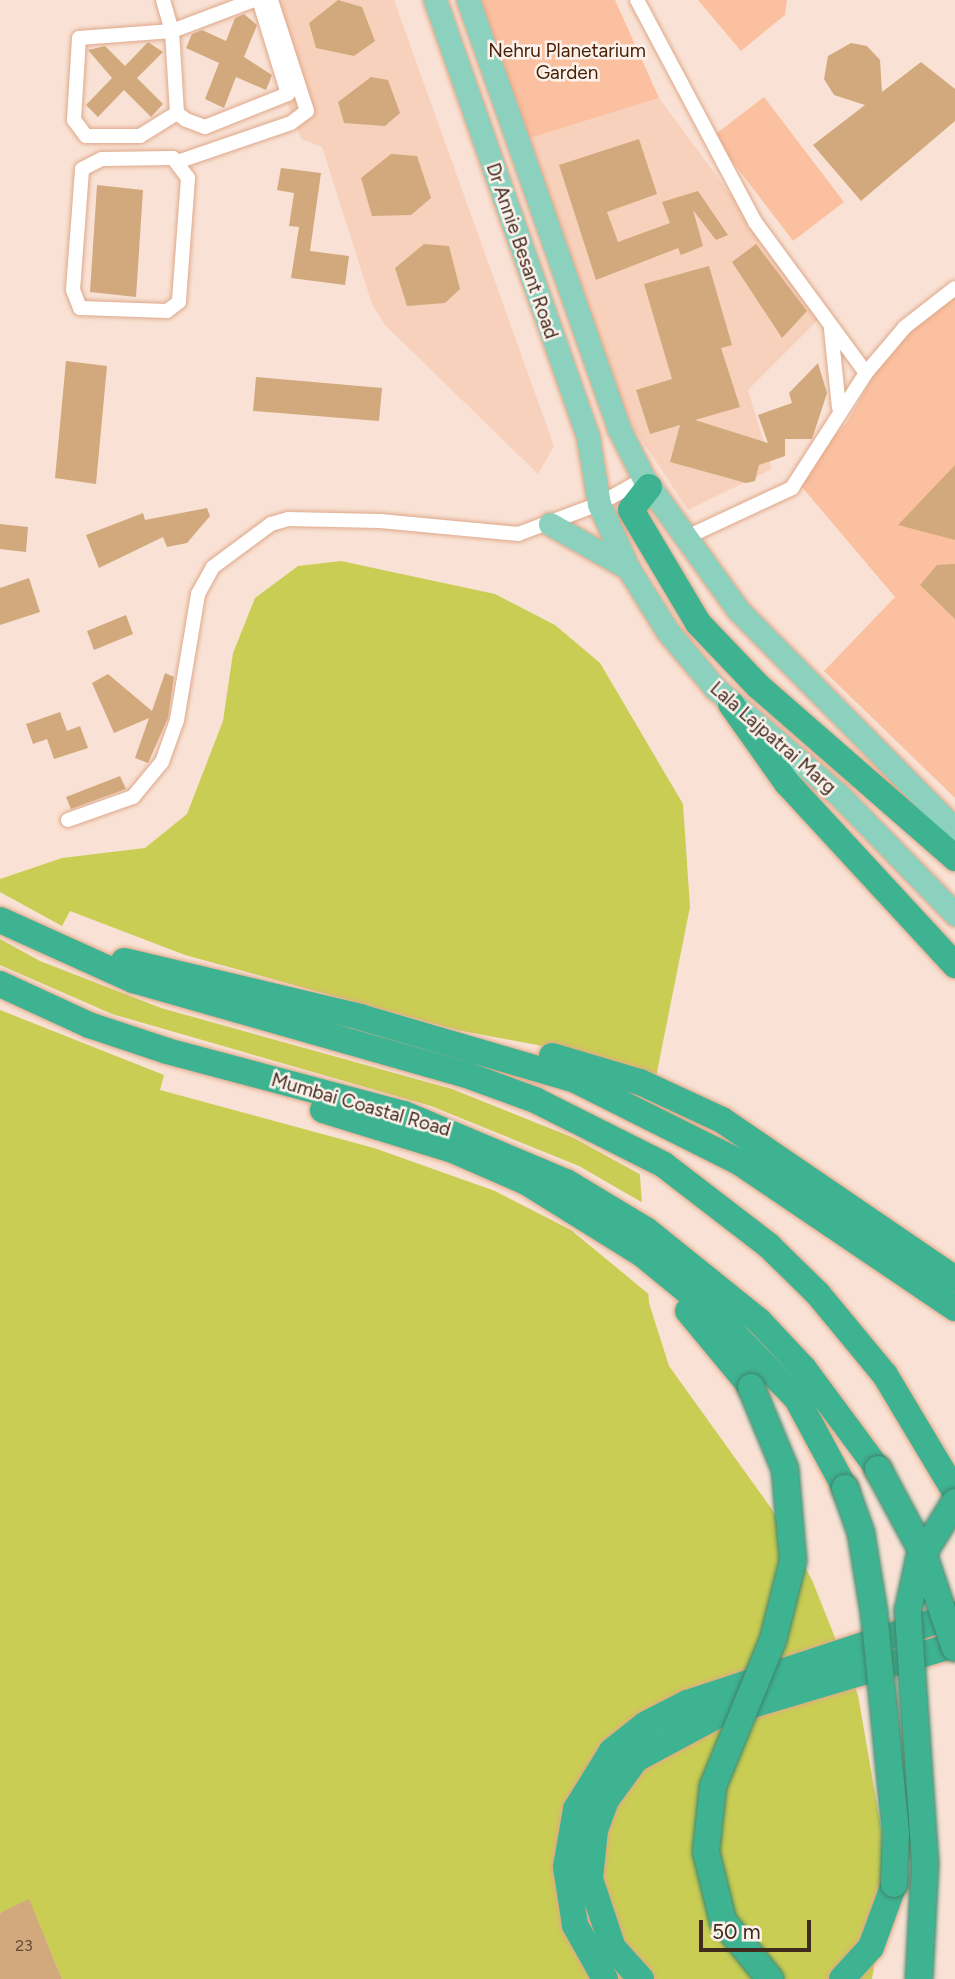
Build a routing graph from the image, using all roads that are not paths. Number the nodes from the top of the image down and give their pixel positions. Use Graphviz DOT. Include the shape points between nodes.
graph roads {
  1 [pos="163,0"];
  2 [pos="256,0"];
  3 [pos="271,0"];
  4 [pos="435,0"];
  5 [pos="468,0"];
  6 [pos="637,0"];
  7 [pos="172,31"];
  8 [pos="177,113"];
  9 [pos="180,161"];
  10 [pos="955,288"];
  11 [pos="831,326"];
  12 [pos="866,373"];
  13 [pos="839,408"];
  14 [pos="646,483"];
  15 [pos="599,504"];
  16 [pos="550,524"];
  17 [pos="685,538"];
  18 [pos="628,568"];
  19 [pos="731,704"];
  20 [pos="68,820"];
  21 [pos="955,830"];
  22 [pos="955,858"];
  23 [pos="955,914"];
  24 [pos="0,920"];
  25 [pos="51,947"];
  26 [pos="955,965"];
  27 [pos="0,984"];
  28 [pos="447,1041"];
  29 [pos="167,1051"];
  30 [pos="591,1218"];
  31 [pos="955,1279"];
  32 [pos="955,1308"];
  33 [pos="955,1492"];
  34 [pos="955,1502"];
  35 [pos="955,1615"];
  36 [pos="955,1646"];
  37 [pos="605,1979"];
  38 [pos="641,1979"];
  39 [pos="770,1979"];
  40 [pos="842,1979"];
  41 [pos="919,1979"];
  1 -- 7 [label="street"];
  2 -- 7 [label="street"];
  2 -- 8 [label="street" via="288,91 285,99 205,127"];
  3 -- 9 [label="street" via="307,111 291,122"];
  4 -- 15 [label="main road, Dr Annie Besant Road" via="588,438"];
  5 -- 14 [label="main road, Dr Annie Besant Road" via="618,427"];
  6 -- 11 [label="street" via="755,222"];
  7 -- 8 [label="street"];
  7 -- 8 [label="street" via="83,34 74,120 86,136 140,136"];
  9 -- 9 [label="street" via="188,178 179,302 167,310 80,307 73,290 82,169 102,159"];
  10 -- 12 [label="street" via="905,327"];
  11 -- 12 [label="street"];
  11 -- 13 [label="street"];
  12 -- 13 [label="street"];
  13 -- 17 [label="street" via="792,488"];
  14 -- 15 [label="street"];
  14 -- 17 [label="main road"];
  14 -- 22 [label="highway" via="631,510 673,591 732,661"];
  15 -- 16 [label="street"];
  15 -- 18 [label="main road, Lala Lajpatrai Marg"];
  16 -- 18 [label="main road"];
  16 -- 20 [label="street" via="478,535 380,521 288,519 254,535 213,567 198,594 177,720 162,762 133,797"];
  17 -- 21 [label="main road" via="792,670"];
  18 -- 19 [label="main road, Lala Lajpatrai Marg" via="668,632"];
  19 -- 23 [label="main road, Lala Lajpatrai Marg" via="838,794"];
  19 -- 26 [label="highway" via="786,783"];
  24 -- 25 [label="highway"];
  25 -- 28 [label="highway"];
  25 -- 33 [label="highway" via="184,996 464,1074 535,1100 664,1165 760,1239 818,1294 885,1375"];
  27 -- 29 [label="highway, Mumbai Coastal Road" via="89,1025"];
  28 -- 31 [label="highway" via="576,1061 681,1100 790,1161"];
  28 -- 32 [label="highway" via="575,1080 680,1128 782,1187"];
  29 -- 30 [label="highway" via="253,1087 453,1150"];
  29 -- 36 [label="highway, Mumbai Coastal Road, bridge" via="404,1114 494,1147 646,1230 701,1270 759,1321 852,1431 923,1553"];
  30 -- 39 [label="highway, bridge" via="732,1358 759,1401 785,1469 794,1533 789,1588 721,1760 705,1828 710,1880 723,1921"];
  30 -- 40 [label="highway, bridge" via="763,1359 826,1444 854,1508 874,1612 896,1863 882,1925"];
  34 -- 41 [label="highway, bridge" via="919,1560 908,1611 925,1863"];
  35 -- 37 [label="highway, bridge" via="687,1703 646,1724 612,1751 576,1809 566,1867 575,1925"];
  36 -- 38 [label="highway, bridge" via="718,1715 636,1759 606,1800 590,1879 613,1948"];
}
